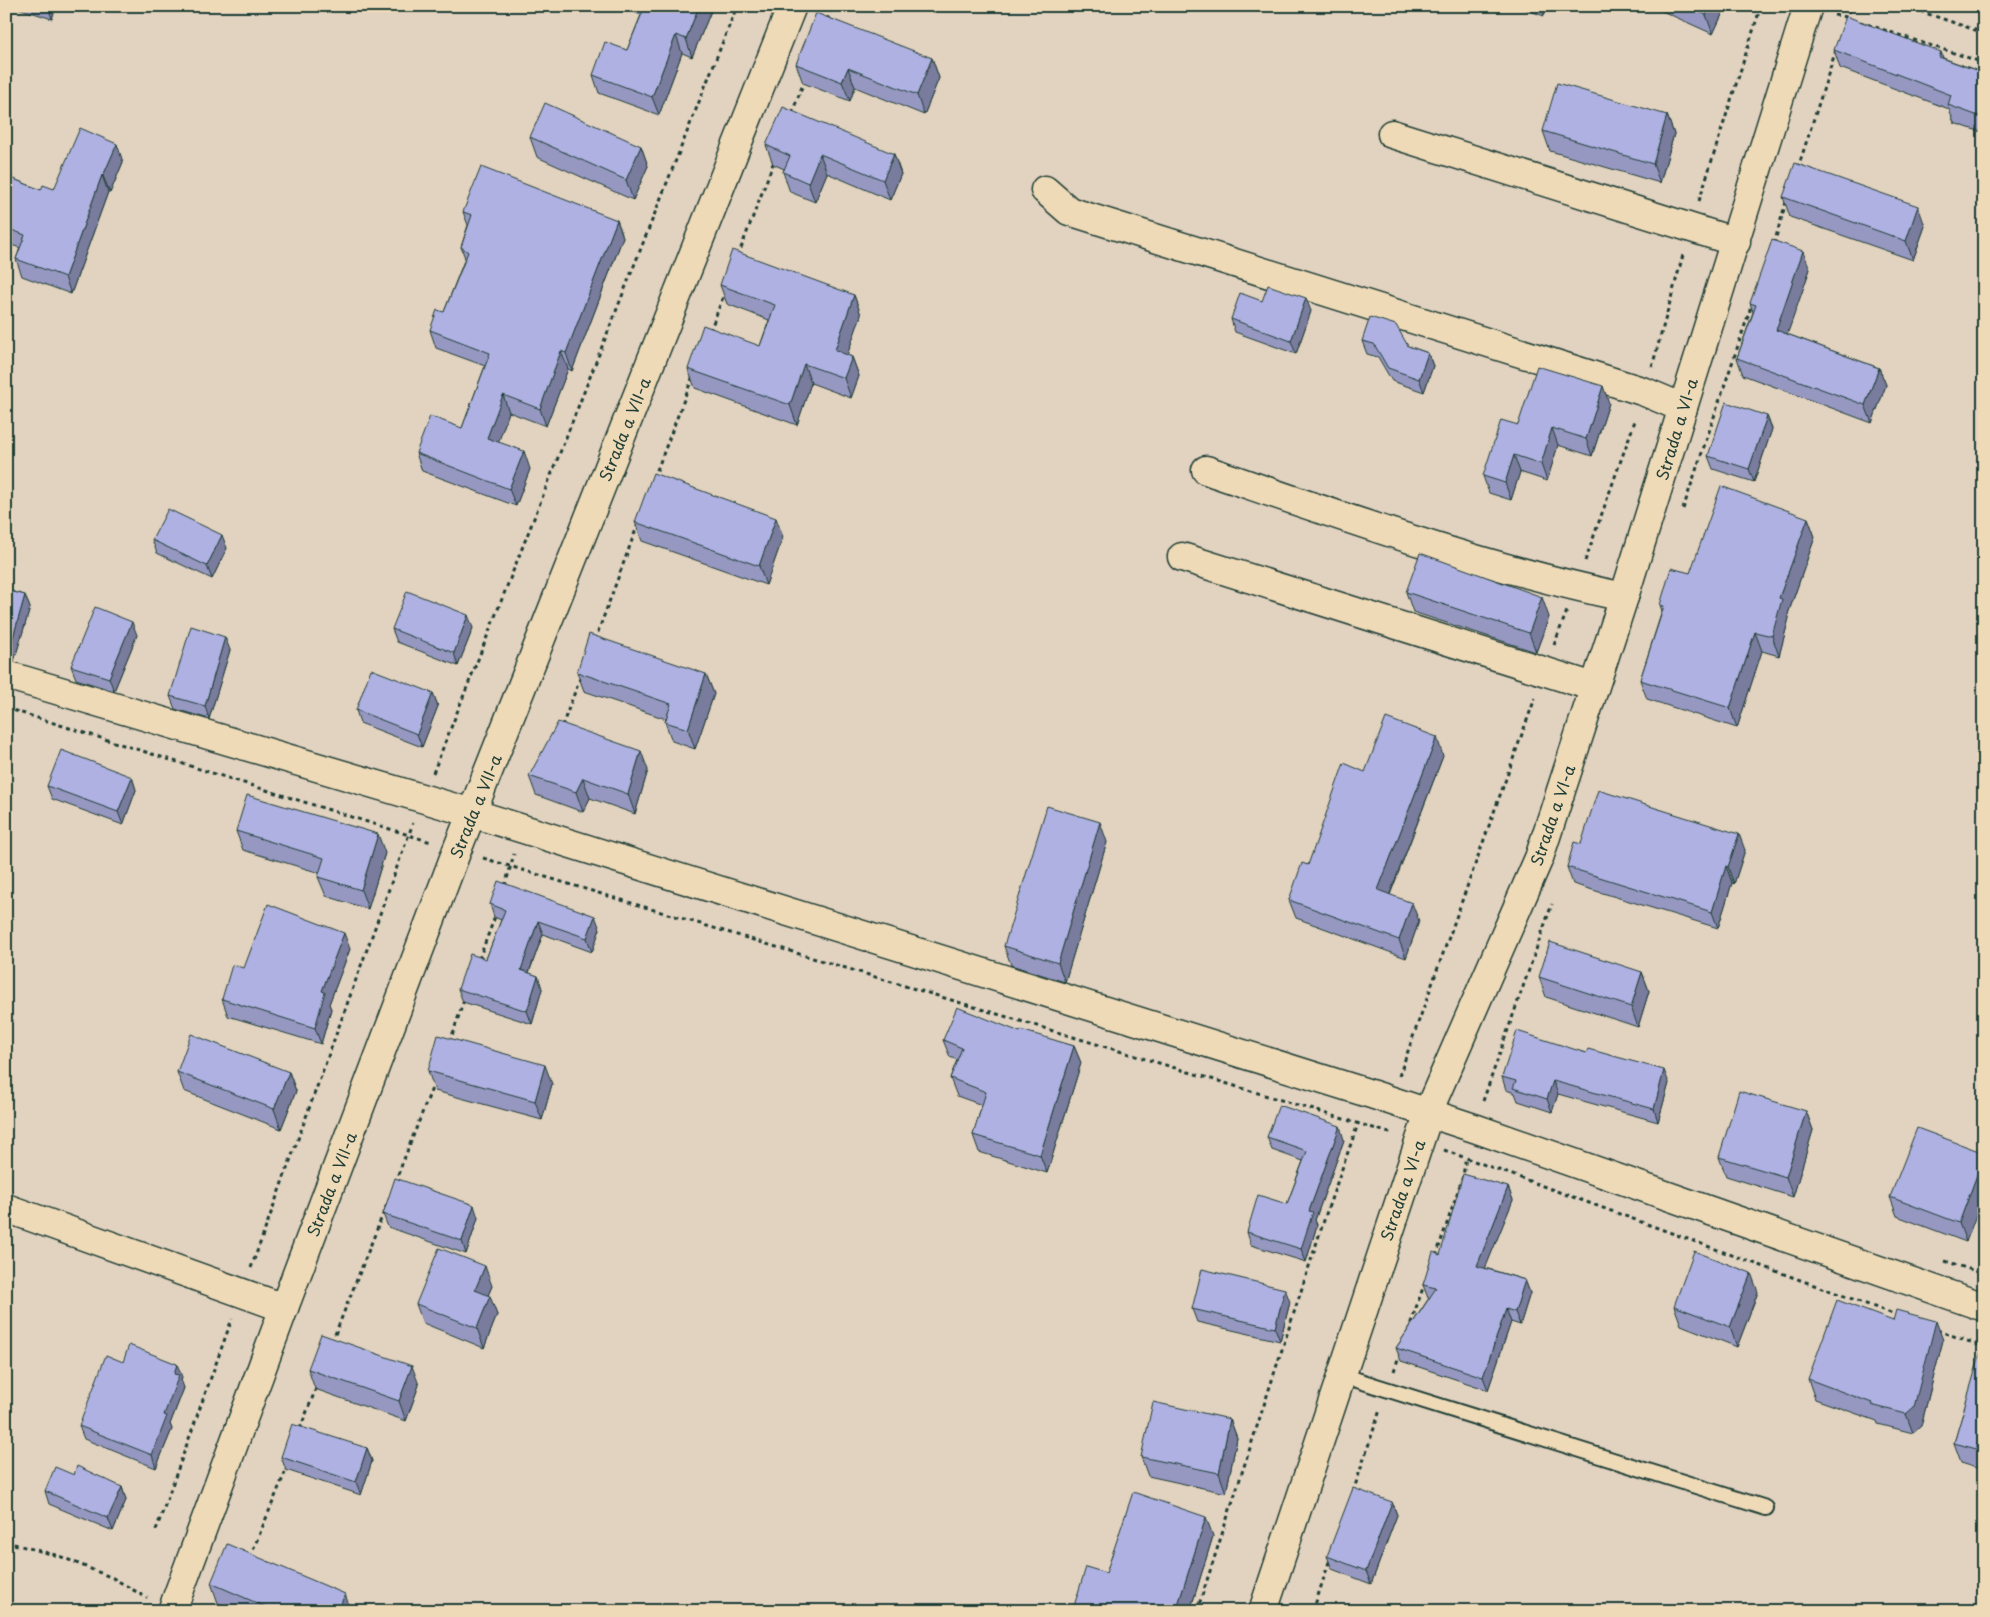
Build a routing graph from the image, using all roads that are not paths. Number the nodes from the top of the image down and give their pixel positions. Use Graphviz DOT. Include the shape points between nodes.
graph roads {
  1 [pos="792,6"];
  2 [pos="1808,8"];
  3 [pos="1392,134"];
  4 [pos="1044,190"];
  5 [pos="1736,242"];
  6 [pos="1682,408"];
  7 [pos="1206,470"];
  8 [pos="1182,556"];
  9 [pos="1624,597"];
  10 [pos="6,675"];
  11 [pos="1594,687"];
  12 [pos="472,813"];
  13 [pos="1429,1114"];
  14 [pos="6,1208"];
  15 [pos="1984,1307"];
  16 [pos="284,1308"];
  17 [pos="1341,1374"];
  18 [pos="1766,1508"];
  19 [pos="163,1606"];
  20 [pos="1263,1611"];
  1 -- 12 [label="street, Strada a VII-a"];
  2 -- 5 [label="street, Strada a VI-a"];
  3 -- 5 [label="street"];
  4 -- 6 [label="street" via="1069,210 1645,392"];
  5 -- 6 [label="street, Strada a VI-a"];
  6 -- 9 [label="street, Strada a VI-a"];
  7 -- 9 [label="street" via="1403,537 1576,587"];
  8 -- 11 [label="street"];
  9 -- 11 [label="street, Strada a VI-a"];
  10 -- 12 [label="street"];
  11 -- 13 [label="street, Strada a VI-a" via="1539,858"];
  12 -- 13 [label="street"];
  12 -- 16 [label="street, Strada a VII-a"];
  13 -- 15 [label="street"];
  13 -- 17 [label="street, Strada a VI-a"];
  14 -- 16 [label="street"];
  16 -- 19 [label="street, Strada a VII-a"];
  17 -- 18 [label="lane"];
  17 -- 20 [label="street, Strada a VI-a"];
}
